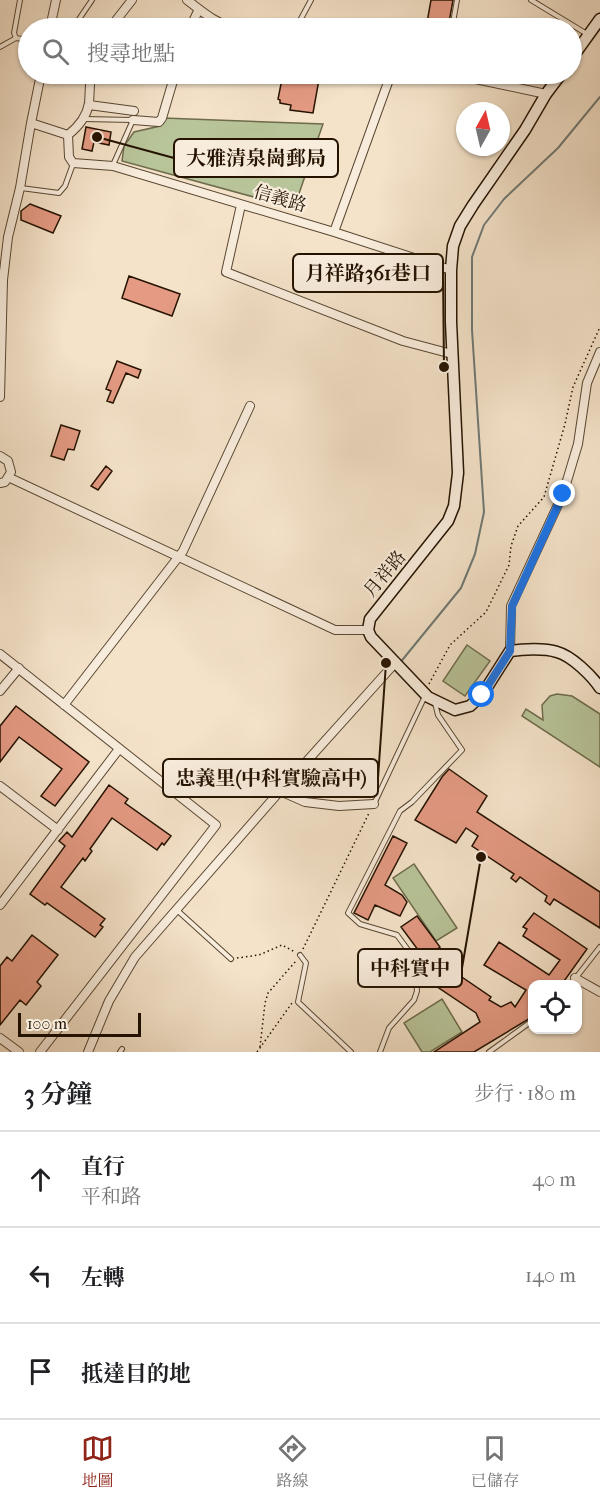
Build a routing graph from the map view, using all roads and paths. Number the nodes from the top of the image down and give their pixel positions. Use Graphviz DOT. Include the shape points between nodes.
graph roads {
  1 [pos="20,0"];
  2 [pos="56,0"];
  3 [pos="92,0"];
  4 [pos="132,0"];
  5 [pos="187,0"];
  6 [pos="311,0"];
  7 [pos="457,0"];
  8 [pos="531,0"];
  9 [pos="199,9"];
  10 [pos="52,18"];
  11 [pos="80,18"];
  12 [pos="118,18"];
  13 [pos="195,18"];
  14 [pos="211,18"];
  15 [pos="301,18"];
  16 [pos="454,18"];
  17 [pos="560,18"];
  18 [pos="600,19"];
  19 [pos="582,31"];
  20 [pos="588,35"];
  21 [pos="16,38"];
  22 [pos="582,44"];
  23 [pos="0,47"];
  24 [pos="39,84"];
  25 [pos="90,84"];
  26 [pos="172,84"];
  27 [pos="387,84"];
  28 [pos="500,84"];
  29 [pos="554,84"];
  30 [pos="509,86"];
  31 [pos="546,94"];
  32 [pos="89,105"];
  33 [pos="134,111"];
  34 [pos="83,119"];
  35 [pos="133,120"];
  36 [pos="32,123"];
  37 [pos="68,135"];
  38 [pos="73,163"];
  39 [pos="113,166"];
  40 [pos="20,188"];
  41 [pos="241,205"];
  42 [pos="333,232"];
  43 [pos="451,270"];
  44 [pos="600,327"];
  45 [pos="600,352"];
  46 [pos="452,354"];
  47 [pos="0,397"];
  48 [pos="250,405"];
  49 [pos="561,435"];
  50 [pos="0,456"];
  51 [pos="8,477"];
  52 [pos="0,483"];
  53 [pos="178,556"];
  54 [pos="368,630"];
  55 [pos="510,651"];
  56 [pos="0,654"];
  57 [pos="398,664"];
  58 [pos="18,668"];
  59 [pos="600,688"];
  60 [pos="0,692"];
  61 [pos="430,697"];
  62 [pos="64,705"];
  63 [pos="119,749"];
  64 [pos="0,786"];
  65 [pos="283,792"];
  66 [pos="374,804"];
  67 [pos="58,830"];
  68 [pos="0,905"];
  69 [pos="177,910"];
  70 [pos="600,947"];
  71 [pos="300,955"];
  72 [pos="231,958"];
  73 [pos="299,965"];
  74 [pos="574,980"];
  75 [pos="582,985"];
  76 [pos="600,992"];
  77 [pos="292,1004"];
  78 [pos="528,1024"];
  79 [pos="0,1038"];
  80 [pos="260,1047"];
  81 [pos="19,1052"];
  82 [pos="40,1052"];
  83 [pos="88,1052"];
  84 [pos="257,1052"];
  85 [pos="351,1052"];
  86 [pos="380,1052"];
  87 [pos="489,1052"];
  1 -- 21 [label="lane"];
  2 -- 10 [label="street"];
  3 -- 11 [label="lane"];
  4 -- 12 [label="street"];
  5 -- 9 [label="street"];
  6 -- 15 [label="lane"];
  7 -- 16 [label="lane"];
  8 -- 17 [label="lane"];
  9 -- 13 [label="street"];
  9 -- 14 [label="street"];
  18 -- 20 [label="street"];
  19 -- 20 [label="lane"];
  20 -- 22 [label="street"];
  21 -- 23 [label="lane"];
  24 -- 36 [label="street"];
  25 -- 32 [label="street"];
  26 -- 35 [label="street" via="159,122"];
  27 -- 42 [label="street"];
  28 -- 30 [label="street"];
  29 -- 31 [label="street, 月祥路"];
  30 -- 31 [label="street"];
  31 -- 43 [label="street, 月祥路" via="460,226"];
  32 -- 33 [label="street"];
  32 -- 34 [label="street"];
  34 -- 35 [label="lane"];
  34 -- 37 [label="street"];
  35 -- 39 [label="lane"];
  36 -- 37 [label="street"];
  36 -- 40 [label="street"];
  37 -- 38 [label="street"];
  38 -- 39 [label="street, 信義路"];
  38 -- 40 [label="lane" via="59,193"];
  39 -- 41 [label="street, 信義路"];
  40 -- 47 [label="street" via="3,280"];
  41 -- 42 [label="street, 信義路"];
  41 -- 46 [label="street" via="226,272 403,341"];
  42 -- 43 [label="street, 信義路"];
  43 -- 46 [label="street, 月祥路"];
  44 -- 49 [label="path" via="573,387"];
  45 -- 55 [label="street" via="587,383 578,444 563,494 512,606"];
  46 -- 54 [label="street, 月祥路" via="458,473 454,507 448,521 374,613"];
  48 -- 53 [label="street"];
  50 -- 51 [label="street" via="8,461"];
  51 -- 52 [label="street"];
  51 -- 53 [label="street"];
  53 -- 54 [label="street" via="335,630"];
  53 -- 62 [label="street"];
  54 -- 57 [label="street"];
  55 -- 59 [label="street" via="557,652 583,669"];
  55 -- 61 [label="street" via="482,695 470,706 455,711"];
  56 -- 58 [label="street"];
  57 -- 61 [label="street"];
  57 -- 65 [label="street"];
  58 -- 60 [label="street"];
  58 -- 62 [label="street"];
  61 -- 66 [label="lane"];
  61 -- 86 [label="lane" via="462,750 400,812 348,913 360,924 397,935 414,958 414,1000 389,1028"];
  62 -- 63 [label="street"];
  63 -- 67 [label="street"];
  63 -- 82 [label="street" via="216,825"];
  64 -- 67 [label="street"];
  65 -- 66 [label="street" via="305,802 339,806"];
  65 -- 69 [label="street"];
  67 -- 68 [label="street"];
  69 -- 72 [label="lane"];
  69 -- 83 [label="street" via="135,957"];
  70 -- 74 [label="lane"];
  71 -- 72 [label="path" via="282,945 259,955"];
  71 -- 73 [label="path"];
  71 -- 80 [label="path" via="268,993"];
  71 -- 85 [label="lane" via="306,963 298,1002"];
  75 -- 76 [label="street"];
  77 -- 80 [label="path"];
  78 -- 87 [label="lane"];
  79 -- 81 [label="street"];
  80 -- 84 [label="path"];
}
